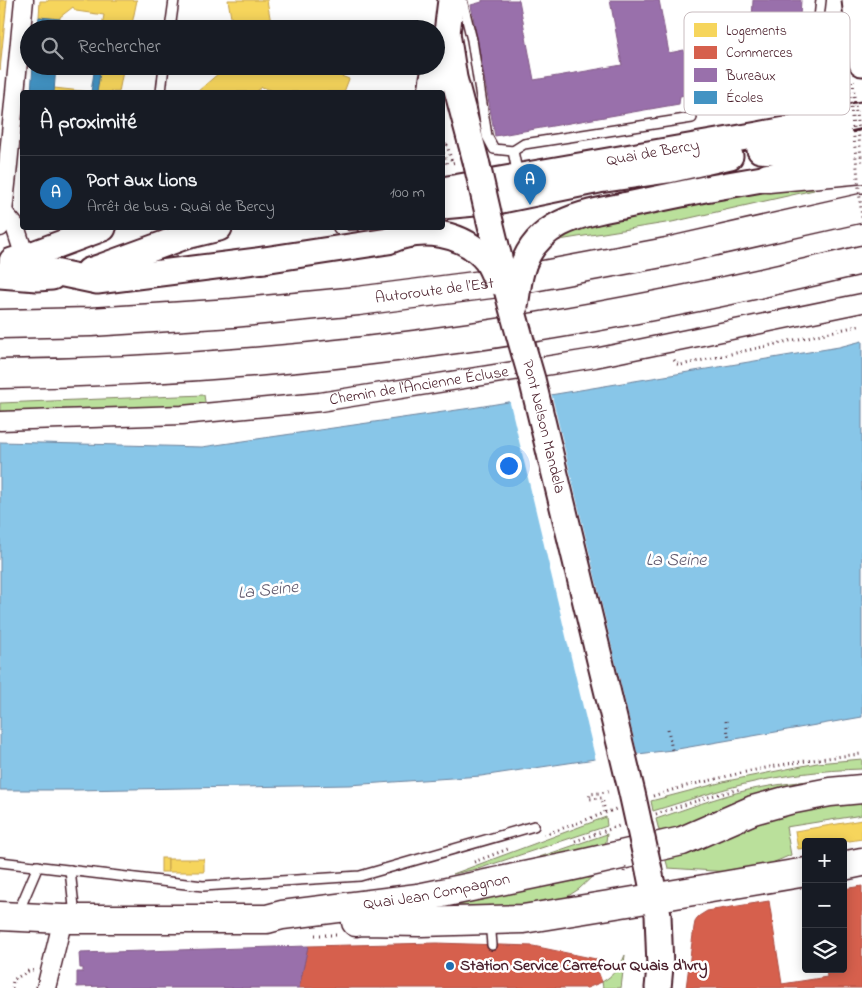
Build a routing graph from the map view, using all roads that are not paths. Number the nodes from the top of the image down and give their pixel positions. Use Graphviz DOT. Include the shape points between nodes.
graph roads {
  1 [pos="24,0"];
  2 [pos="174,0"];
  3 [pos="451,0"];
  4 [pos="462,0"];
  5 [pos="855,0"];
  6 [pos="22,20"];
  7 [pos="171,20"];
  8 [pos="447,33"];
  9 [pos="20,38"];
  10 [pos="445,39"];
  11 [pos="862,63"];
  12 [pos="163,75"];
  13 [pos="434,75"];
  14 [pos="161,90"];
  15 [pos="431,90"];
  16 [pos="799,115"];
  17 [pos="822,115"];
  18 [pos="692,118"];
  19 [pos="796,127"];
  20 [pos="862,135"];
  21 [pos="862,144"];
  22 [pos="760,150"];
  23 [pos="513,151"];
  24 [pos="862,169"];
  25 [pos="518,176"];
  26 [pos="768,178"];
  27 [pos="598,180"];
  28 [pos="445,189"];
  29 [pos="445,206"];
  30 [pos="862,208"];
  31 [pos="20,216"];
  32 [pos="1,220"];
  33 [pos="98,230"];
  34 [pos="211,230"];
  35 [pos="340,230"];
  36 [pos="402,230"];
  37 [pos="383,232"];
  38 [pos="365,234"];
  39 [pos="25,257"];
  40 [pos="862,260"];
  41 [pos="0,264"];
  42 [pos="0,275"];
  43 [pos="70,275"];
  44 [pos="862,303"];
  45 [pos="514,316"];
  46 [pos="0,324"];
  47 [pos="0,374"];
  48 [pos="0,421"];
  49 [pos="862,789"];
  50 [pos="534,826"];
  51 [pos="0,862"];
  52 [pos="862,862"];
  53 [pos="847,865"];
  54 [pos="38,866"];
  55 [pos="70,870"];
  56 [pos="802,873"];
  57 [pos="655,897"];
  58 [pos="393,912"];
  59 [pos="8,916"];
  60 [pos="69,919"];
  61 [pos="267,919"];
  62 [pos="46,988"];
  63 [pos="658,988"];
  1 -- 6 [label="street"];
  2 -- 7 [label="lane"];
  3 -- 8 [label="main road"];
  4 -- 23 [label="lane" via="472,40 487,136 494,149"];
  5 -- 11 [label="main road"];
  8 -- 10 [label="main road"];
  8 -- 45 [label="main road, Pont Nelson Mandela, bridge" via="467,163 494,238"];
  9 -- 32 [label="street"];
  12 -- 14 [label="lane"];
  13 -- 15 [label="main road"];
  16 -- 19 [label="lane"];
  17 -- 19 [label="main road, Quai de Bercy"];
  18 -- 23 [label="lane" via="524,144"];
  19 -- 22 [label="main road" via="787,142"];
  19 -- 25 [label="main road, Quai de Bercy"];
  20 -- 22 [label="main road" via="786,150"];
  21 -- 26 [label="main road"];
  22 -- 27 [label="main road" via="668,170"];
  23 -- 25 [label="lane"];
  24 -- 26 [label="main road"];
  25 -- 27 [label="main road" via="522,183 531,187 580,178"];
  25 -- 28 [label="main road, Quai de Bercy"];
  26 -- 45 [label="main road, bridge" via="592,212 562,222 551,228 530,250 521,272"];
  27 -- 29 [label="main road" via="497,201"];
  30 -- 46 [label="main road, Autoroute de l’Est" via="667,252 506,282 232,313"];
  31 -- 32 [label="street"];
  32 -- 39 [label="street" via="15,226"];
  33 -- 39 [label="main road"];
  34 -- 43 [label="main road"];
  35 -- 38 [label="lane" via="346,236"];
  36 -- 37 [label="lane"];
  39 -- 41 [label="main road"];
  39 -- 43 [label="main road" via="35,268"];
  40 -- 47 [label="main road" via="585,319 364,352 227,365"];
  42 -- 43 [label="main road" via="37,278"];
  43 -- 45 [label="main road, bridge" via="97,281 264,260 434,233 451,237 478,252 488,263"];
  44 -- 48 [label="street, Chemin de l'Ancienne Écluse" via="595,358 320,402 182,415"];
  45 -- 57 [label="main road, Pont Nelson Mandela, bridge"];
  49 -- 58 [label="main road, Quai Jean Compagnon" via="788,800 753,810 682,841 427,897"];
  50 -- 55 [label="lane" via="360,876 204,886"];
  51 -- 54 [label="lane"];
  52 -- 53 [label="main road"];
  54 -- 55 [label="lane"];
  54 -- 59 [label="lane"];
  55 -- 60 [label="lane"];
  56 -- 57 [label="main road"];
  57 -- 58 [label="main road" via="523,918 492,932"];
  57 -- 63 [label="main road, Pont Nelson Mandela" via="660,958"];
  58 -- 61 [label="main road, Quai Jean Compagnon" via="282,915"];
  58 -- 61 [label="main road" via="349,924 294,925"];
  59 -- 60 [label="main road, Quai Jean Compagnon"];
  60 -- 61 [label="main road, Quai Jean Compagnon"];
  60 -- 62 [label="street"];
}
